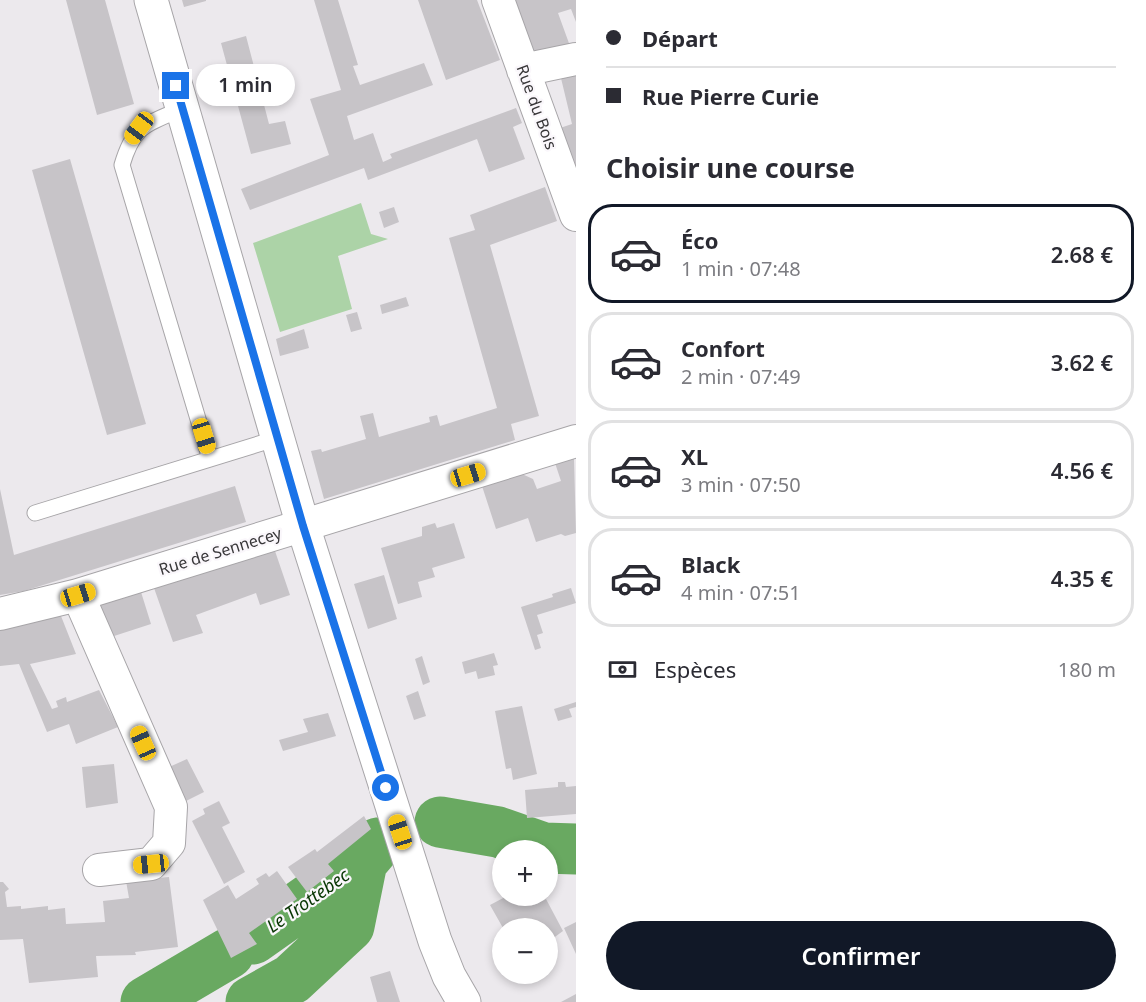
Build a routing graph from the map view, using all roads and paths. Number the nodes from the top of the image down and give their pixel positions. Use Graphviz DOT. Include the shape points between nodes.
graph roads {
  1 [pos="151,0"];
  2 [pos="498,0"];
  3 [pos="576,59"];
  4 [pos="524,70"];
  5 [pos="183,108"];
  6 [pos="576,215"];
  7 [pos="278,438"];
  8 [pos="576,441"];
  9 [pos="210,459"];
  10 [pos="35,513"];
  11 [pos="303,526"];
  12 [pos="78,595"];
  13 [pos="0,614"];
  14 [pos="99,870"];
  15 [pos="464,1002"];
  1 -- 5 [label="street"];
  2 -- 4 [label="street, Rue du Bois"];
  3 -- 4 [label="street"];
  4 -- 6 [label="street, Rue du Bois"];
  5 -- 7 [label="street"];
  5 -- 9 [label="lane" via="139,128 128,142 122,165"];
  7 -- 9 [label="lane"];
  7 -- 11 [label="street"];
  8 -- 11 [label="street, Rue de Sennecey"];
  9 -- 10 [label="lane"];
  11 -- 12 [label="street, Rue de Sennecey"];
  11 -- 15 [label="street" via="435,941"];
  12 -- 13 [label="street, Rue de Sennecey"];
  12 -- 14 [label="street" via="171,807 169,843 151,864"];
}
